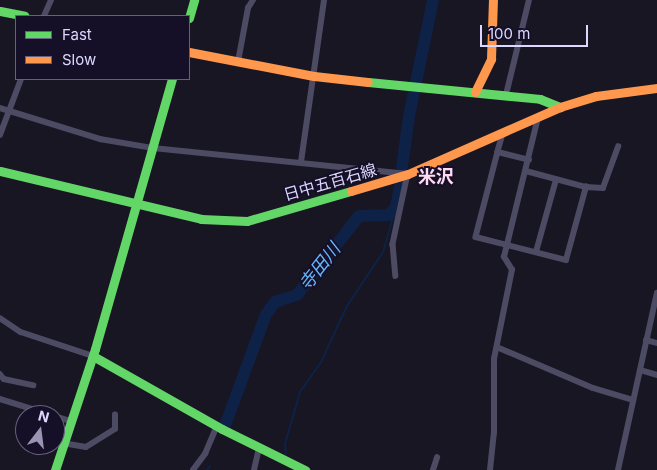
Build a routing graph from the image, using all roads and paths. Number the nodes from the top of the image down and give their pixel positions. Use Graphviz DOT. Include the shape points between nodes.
graph roads {
  1 [pos="51,0"];
  2 [pos="194,0"];
  3 [pos="253,0"];
  4 [pos="324,0"];
  5 [pos="493,0"];
  6 [pos="529,0"];
  7 [pos="0,10"];
  8 [pos="21,15"];
  9 [pos="44,15"];
  10 [pos="190,15"];
  11 [pos="190,52"];
  12 [pos="238,62"];
  13 [pos="314,76"];
  14 [pos="21,80"];
  15 [pos="172,80"];
  16 [pos="657,88"];
  17 [pos="475,92"];
  18 [pos="506,95"];
  19 [pos="560,107"];
  20 [pos="0,108"];
  21 [pos="9,110"];
  22 [pos="538,117"];
  23 [pos="503,134"];
  24 [pos="0,135"];
  25 [pos="618,147"];
  26 [pos="154,148"];
  27 [pos="498,152"];
  28 [pos="529,160"];
  29 [pos="301,162"];
  30 [pos="0,171"];
  31 [pos="526,171"];
  32 [pos="408,174"];
  33 [pos="556,180"];
  34 [pos="586,187"];
  35 [pos="137,204"];
  36 [pos="508,244"];
  37 [pos="536,252"];
  38 [pos="396,276"];
  39 [pos="657,293"];
  40 [pos="0,318"];
  41 [pos="646,340"];
  42 [pos="657,343"];
  43 [pos="497,347"];
  44 [pos="92,356"];
  45 [pos="640,370"];
  46 [pos="0,374"];
  47 [pos="657,375"];
  48 [pos="33,385"];
  49 [pos="0,400"];
  50 [pos="633,400"];
  51 [pos="17,405"];
  52 [pos="115,415"];
  53 [pos="65,420"];
  54 [pos="70,421"];
  55 [pos="217,426"];
  56 [pos="65,437"];
  57 [pos="65,443"];
  58 [pos="259,448"];
  59 [pos="59,455"];
  60 [pos="437,458"];
  61 [pos="301,469"];
  62 [pos="55,470"];
  63 [pos="193,470"];
  64 [pos="254,470"];
  65 [pos="433,470"];
  66 [pos="490,470"];
  67 [pos="618,470"];
  1 -- 9 [label="street"];
  2 -- 10 [label="street"];
  3 -- 12 [label="street" via="248,8"];
  4 -- 13 [label="street"];
  5 -- 17 [label="street" via="491,59"];
  6 -- 18 [label="street"];
  7 -- 8 [label="street"];
  11 -- 12 [label="street"];
  12 -- 13 [label="street"];
  13 -- 17 [label="street"];
  13 -- 29 [label="street"];
  14 -- 21 [label="street"];
  15 -- 26 [label="street"];
  16 -- 19 [label="street, 日中五百石線" via="596,96"];
  17 -- 18 [label="street"];
  18 -- 19 [label="street" via="540,99"];
  19 -- 22 [label="street, 日中五百石線"];
  20 -- 21 [label="street"];
  21 -- 24 [label="street"];
  21 -- 26 [label="street" via="100,139"];
  22 -- 23 [label="street, 日中五百石線"];
  22 -- 28 [label="street"];
  23 -- 27 [label="street"];
  23 -- 32 [label="street, 日中五百石線"];
  25 -- 34 [label="street" via="603,188"];
  26 -- 29 [label="street"];
  26 -- 35 [label="street"];
  27 -- 28 [label="street"];
  27 -- 36 [label="street" via="476,237"];
  28 -- 31 [label="street"];
  29 -- 32 [label="street"];
  30 -- 35 [label="street, 日中五百石線"];
  31 -- 33 [label="street"];
  31 -- 36 [label="street"];
  32 -- 35 [label="street, 日中五百石線" via="247,220 201,219"];
  32 -- 38 [label="street" via="408,187 394,244"];
  33 -- 34 [label="street"];
  33 -- 37 [label="street"];
  34 -- 37 [label="street" via="566,260"];
  35 -- 44 [label="street"];
  36 -- 37 [label="street"];
  36 -- 43 [label="street" via="504,257 512,270"];
  39 -- 41 [label="street"];
  40 -- 44 [label="street" via="21,332"];
  41 -- 42 [label="street"];
  41 -- 45 [label="street"];
  43 -- 50 [label="street" via="593,388"];
  43 -- 66 [label="street"];
  44 -- 54 [label="street"];
  44 -- 55 [label="street"];
  45 -- 47 [label="street"];
  45 -- 50 [label="street"];
  46 -- 48 [label="street" via="4,379"];
  49 -- 51 [label="street"];
  50 -- 67 [label="street"];
  52 -- 57 [label="street" via="115,429 86,447"];
  53 -- 54 [label="street"];
  54 -- 56 [label="street"];
  55 -- 58 [label="street"];
  55 -- 63 [label="street" via="205,454"];
  58 -- 61 [label="street"];
  58 -- 64 [label="street"];
  59 -- 62 [label="street"];
  60 -- 65 [label="street"];
}
